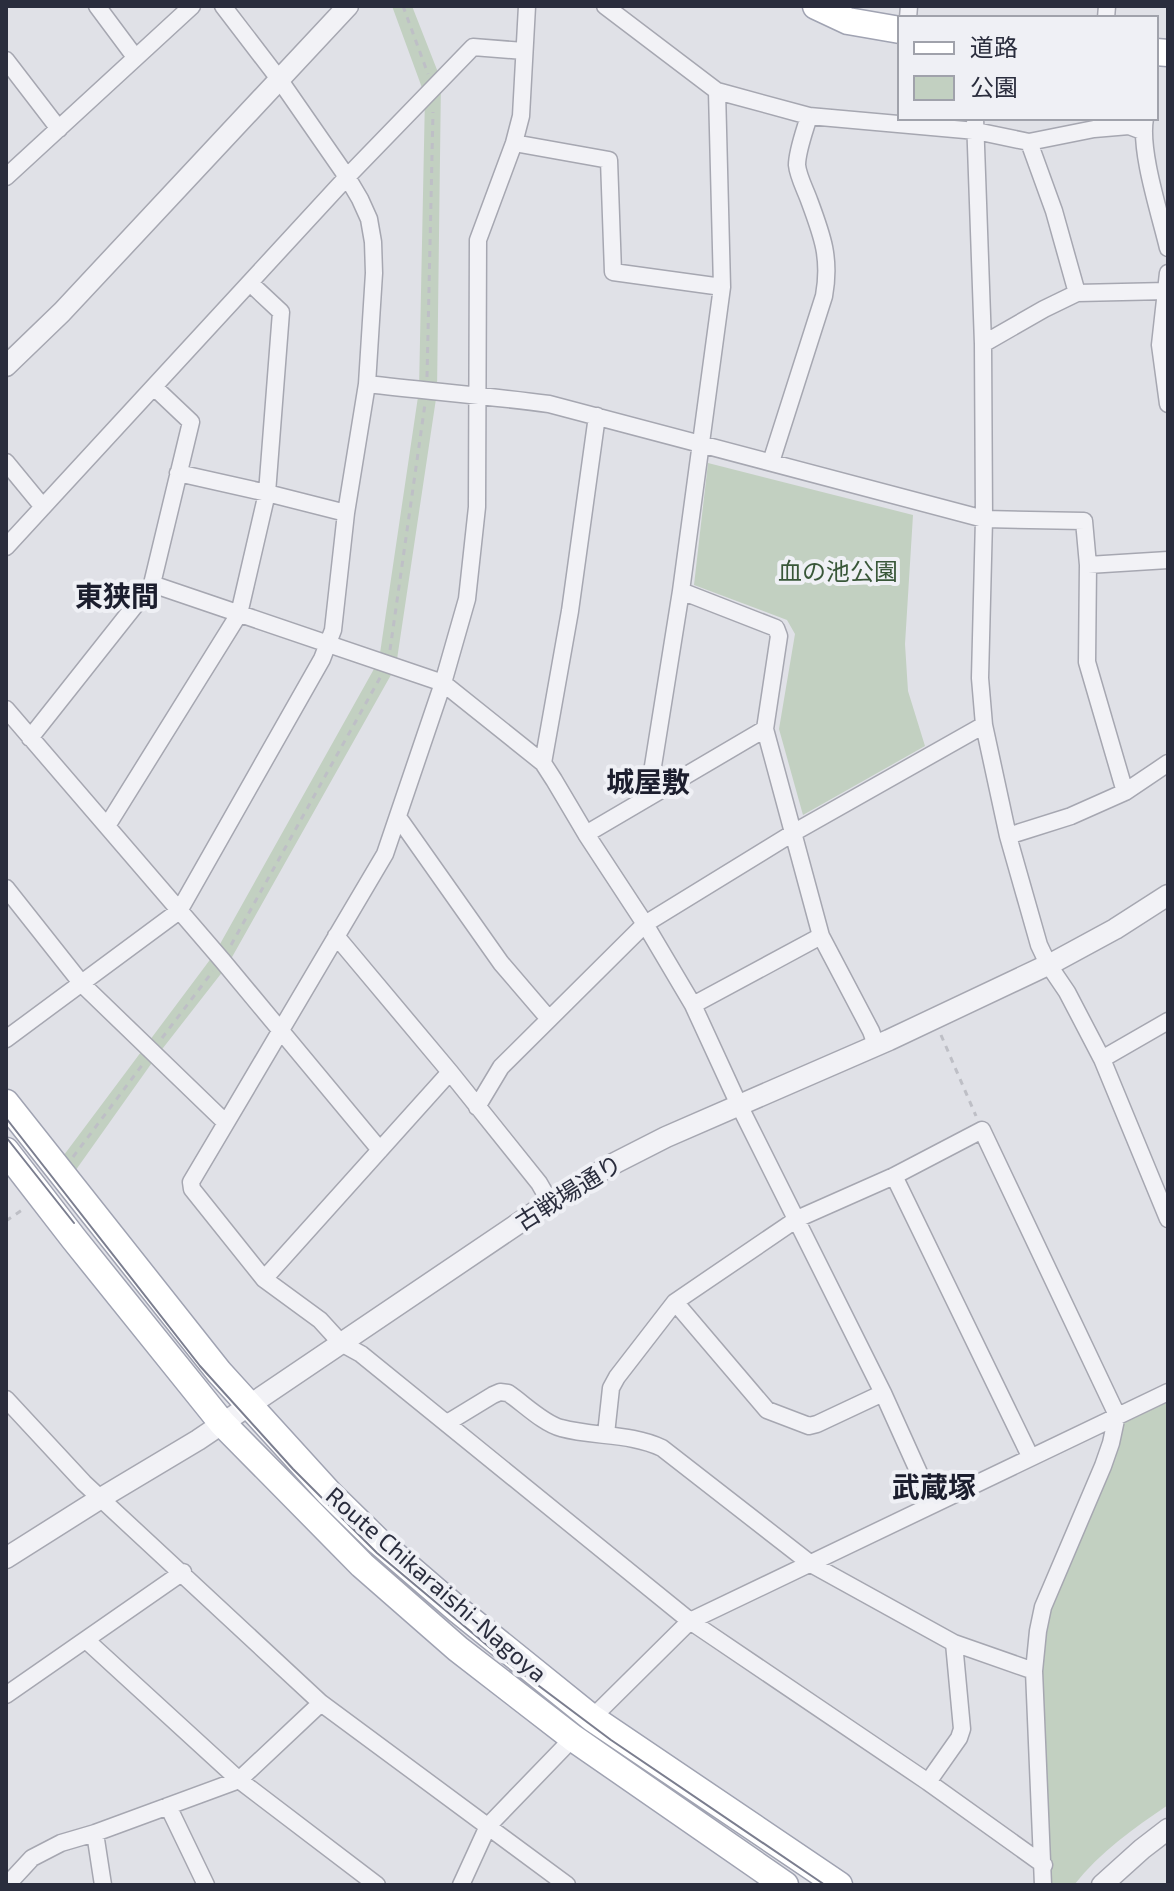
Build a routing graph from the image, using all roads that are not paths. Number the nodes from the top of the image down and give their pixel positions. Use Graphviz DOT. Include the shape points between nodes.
graph roads {
  1 [pos="97,6"];
  2 [pos="192,6"];
  3 [pos="223,6"];
  4 [pos="348,6"];
  5 [pos="527,6"];
  6 [pos="605,6"];
  7 [pos="816,6"];
  8 [pos="847,13"];
  9 [pos="898,29"];
  10 [pos="524,51"];
  11 [pos="135,57"];
  12 [pos="6,60"];
  13 [pos="279,79"];
  14 [pos="717,91"];
  15 [pos="809,116"];
  16 [pos="1144,124"];
  17 [pos="976,125"];
  18 [pos="59,129"];
  19 [pos="1029,142"];
  20 [pos="514,143"];
  21 [pos="6,177"];
  22 [pos="347,177"];
  23 [pos="1168,248"];
  24 [pos="1168,273"];
  25 [pos="250,283"];
  26 [pos="722,287"];
  27 [pos="1167,291"];
  28 [pos="1077,293"];
  29 [pos="983,344"];
  30 [pos="6,366"];
  31 [pos="367,384"];
  32 [pos="154,387"];
  33 [pos="477,394"];
  34 [pos="1168,404"];
  35 [pos="597,416"];
  36 [pos="701,445"];
  37 [pos="6,462"];
  38 [pos="771,462"];
  39 [pos="178,473"];
  40 [pos="267,493"];
  41 [pos="43,507"];
  42 [pos="346,513"];
  43 [pos="984,519"];
  44 [pos="6,547"];
  45 [pos="1168,560"];
  46 [pos="1088,565"];
  47 [pos="152,584"];
  48 [pos="681,591"];
  49 [pos="239,614"];
  50 [pos="328,644"];
  51 [pos="443,683"];
  52 [pos="6,709"];
  53 [pos="984,725"];
  54 [pos="765,729"];
  55 [pos="30,738"];
  56 [pos="543,763"];
  57 [pos="1168,763"];
  58 [pos="1125,792"];
  59 [pos="646,798"];
  60 [pos="398,817"];
  61 [pos="107,826"];
  62 [pos="793,833"];
  63 [pos="586,834"];
  64 [pos="1008,836"];
  65 [pos="6,888"];
  66 [pos="1168,895"];
  67 [pos="179,911"];
  68 [pos="645,924"];
  69 [pos="336,936"];
  70 [pos="821,936"];
  71 [pos="1048,964"];
  72 [pos="82,984"];
  73 [pos="693,1005"];
  74 [pos="549,1019"];
  75 [pos="1168,1021"];
  76 [pos="281,1030"];
  77 [pos="6,1039"];
  78 [pos="876,1045"];
  79 [pos="1102,1059"];
  80 [pos="450,1072"];
  81 [pos="6,1103"];
  82 [pos="739,1105"];
  83 [pos="477,1107"];
  84 [pos="226,1123"];
  85 [pos="380,1150"];
  86 [pos="6,1151"];
  87 [pos="894,1176"];
  88 [pos="550,1202"];
  89 [pos="797,1219"];
  90 [pos="1168,1219"];
  91 [pos="264,1279"];
  92 [pos="675,1302"];
  93 [pos="341,1343"];
  94 [pos="1168,1392"];
  95 [pos="883,1393"];
  96 [pos="6,1399"];
  97 [pos="248,1405"];
  98 [pos="1117,1415"];
  99 [pos="222,1423"];
  100 [pos="447,1423"];
  101 [pos="606,1434"];
  102 [pos="1030,1456"];
  103 [pos="101,1498"];
  104 [pos="933,1504"];
  105 [pos="6,1558"];
  106 [pos="811,1564"];
  107 [pos="183,1572"];
  108 [pos="690,1621"];
  109 [pos="86,1640"];
  110 [pos="954,1643"];
  111 [pos="1034,1671"];
  112 [pos="6,1695"];
  113 [pos="321,1703"];
  114 [pos="592,1718"];
  115 [pos="573,1738"];
  116 [pos="239,1780"];
  117 [pos="928,1782"];
  118 [pos="168,1806"];
  119 [pos="488,1826"];
  120 [pos="1168,1829"];
  121 [pos="95,1833"];
  122 [pos="1044,1865"];
  123 [pos="7,1885"];
  124 [pos="103,1885"];
  125 [pos="206,1885"];
  126 [pos="377,1885"];
  127 [pos="461,1885"];
  128 [pos="567,1885"];
  129 [pos="785,1885"];
  130 [pos="839,1885"];
  131 [pos="1043,1885"];
  132 [pos="1102,1885"];
  1 -- 11 [label="street"];
  2 -- 11 [label="street"];
  3 -- 13 [label="street"];
  4 -- 13 [label="street"];
  5 -- 10 [label="street"];
  6 -- 14 [label="street"];
  7 -- 8 [label="main road"];
  8 -- 9 [label="main road"];
  10 -- 20 [label="street" via="521,116"];
  10 -- 22 [label="street" via="473,47"];
  11 -- 18 [label="street"];
  12 -- 18 [label="street"];
  13 -- 22 [label="street"];
  13 -- 30 [label="street"];
  14 -- 15 [label="street"];
  14 -- 26 [label="street"];
  15 -- 17 [label="street"];
  15 -- 38 [label="street" via="797,164 822,236 828,275"];
  16 -- 19 [label="street"];
  16 -- 23 [label="street"];
  17 -- 19 [label="street"];
  17 -- 29 [label="street"];
  18 -- 21 [label="street"];
  19 -- 28 [label="street"];
  20 -- 26 [label="street" via="609,160 613,272"];
  20 -- 33 [label="street" via="478,240"];
  22 -- 25 [label="street"];
  22 -- 31 [label="street" via="369,219 373,242"];
  24 -- 27 [label="street"];
  25 -- 32 [label="street"];
  25 -- 40 [label="street" via="281,312"];
  26 -- 36 [label="street"];
  27 -- 28 [label="street"];
  27 -- 34 [label="street" via="1160,345"];
  28 -- 29 [label="street"];
  29 -- 43 [label="street"];
  31 -- 33 [label="street"];
  31 -- 42 [label="street"];
  32 -- 39 [label="street" via="191,422"];
  32 -- 41 [label="street"];
  33 -- 35 [label="street"];
  33 -- 51 [label="street" via="474,543 467,599"];
  35 -- 36 [label="street"];
  35 -- 56 [label="street"];
  36 -- 38 [label="street"];
  36 -- 48 [label="street"];
  37 -- 41 [label="street"];
  38 -- 43 [label="street"];
  39 -- 40 [label="street"];
  39 -- 47 [label="street"];
  40 -- 42 [label="street"];
  40 -- 49 [label="street"];
  41 -- 44 [label="street"];
  42 -- 50 [label="street"];
  43 -- 46 [label="street" via="1084,521"];
  43 -- 53 [label="street"];
  45 -- 46 [label="street"];
  46 -- 58 [label="street" via="1087,662"];
  47 -- 49 [label="street"];
  47 -- 55 [label="street"];
  48 -- 54 [label="street" via="776,628"];
  48 -- 59 [label="street"];
  49 -- 50 [label="street"];
  49 -- 61 [label="street"];
  50 -- 51 [label="street"];
  50 -- 67 [label="street"];
  51 -- 56 [label="street"];
  51 -- 60 [label="street"];
  52 -- 55 [label="street"];
  53 -- 62 [label="street"];
  53 -- 64 [label="street"];
  54 -- 59 [label="street"];
  54 -- 62 [label="street"];
  55 -- 61 [label="street"];
  56 -- 63 [label="street"];
  57 -- 58 [label="street"];
  58 -- 64 [label="street"];
  59 -- 63 [label="street"];
  60 -- 69 [label="street" via="385,854"];
  60 -- 74 [label="street" via="501,963"];
  61 -- 67 [label="street"];
  62 -- 68 [label="street"];
  62 -- 70 [label="street"];
  63 -- 68 [label="street"];
  64 -- 71 [label="street"];
  65 -- 72 [label="street"];
  66 -- 71 [label="street, 古戦場通り"];
  67 -- 72 [label="street"];
  67 -- 76 [label="street"];
  68 -- 73 [label="street"];
  68 -- 74 [label="street"];
  69 -- 76 [label="street"];
  69 -- 80 [label="street"];
  70 -- 73 [label="street"];
  70 -- 78 [label="street"];
  71 -- 78 [label="street, 古戦場通り"];
  71 -- 79 [label="street"];
  72 -- 77 [label="street"];
  72 -- 84 [label="street"];
  73 -- 82 [label="street"];
  74 -- 83 [label="street" via="501,1067"];
  75 -- 79 [label="street"];
  76 -- 84 [label="street"];
  76 -- 85 [label="street"];
  78 -- 82 [label="street, 古戦場通り"];
  79 -- 90 [label="street"];
  80 -- 83 [label="street"];
  80 -- 85 [label="street"];
  81 -- 97 [label="main road, Route Chikaraishi-Nagoya"];
  82 -- 88 [label="street, 古戦場通り" via="611,1165"];
  82 -- 89 [label="street"];
  83 -- 88 [label="street"];
  84 -- 91 [label="street" via="191,1182 192,1189"];
  85 -- 91 [label="street"];
  86 -- 99 [label="main road, Route Chikaraishi-Nagoya"];
  87 -- 89 [label="street"];
  87 -- 98 [label="street" via="982,1130"];
  87 -- 102 [label="street"];
  88 -- 93 [label="street, 古戦場通り"];
  89 -- 92 [label="street"];
  89 -- 95 [label="street"];
  91 -- 93 [label="street" via="320,1320"];
  92 -- 95 [label="street" via="767,1410 809,1426"];
  92 -- 101 [label="street" via="611,1388"];
  93 -- 97 [label="street, 古戦場通り"];
  93 -- 100 [label="street"];
  94 -- 98 [label="street"];
  95 -- 104 [label="street"];
  96 -- 103 [label="street"];
  97 -- 99 [label="street, 古戦場通り"];
  97 -- 114 [label="main road, Route Chikaraishi-Nagoya" via="378,1541"];
  98 -- 102 [label="street"];
  98 -- 111 [label="street" via="1103,1466 1043,1607"];
  99 -- 103 [label="street, 古戦場通り"];
  99 -- 115 [label="main road, Route Chikaraishi-Nagoya" via="362,1565 458,1649"];
  100 -- 101 [label="street" via="500,1392 560,1428"];
  100 -- 108 [label="street"];
  101 -- 106 [label="street" via="662,1448"];
  102 -- 104 [label="street"];
  103 -- 105 [label="street, 古戦場通り"];
  103 -- 107 [label="street"];
  104 -- 106 [label="street"];
  106 -- 108 [label="street"];
  106 -- 110 [label="street"];
  107 -- 109 [label="street"];
  107 -- 113 [label="street"];
  108 -- 114 [label="street"];
  108 -- 117 [label="street"];
  109 -- 112 [label="street"];
  109 -- 116 [label="street"];
  110 -- 111 [label="street"];
  110 -- 117 [label="street" via="962,1729"];
  111 -- 122 [label="street"];
  113 -- 116 [label="street"];
  113 -- 119 [label="street"];
  114 -- 130 [label="main road, Route Chikaraishi-Nagoya"];
  115 -- 119 [label="street"];
  115 -- 129 [label="main road, Route Chikaraishi-Nagoya"];
  116 -- 118 [label="street"];
  116 -- 126 [label="street"];
  117 -- 122 [label="street"];
  118 -- 121 [label="street"];
  118 -- 125 [label="street"];
  119 -- 127 [label="street"];
  119 -- 128 [label="street"];
  120 -- 132 [label="street"];
  121 -- 123 [label="street" via="32,1858"];
  121 -- 124 [label="street"];
  122 -- 131 [label="street"];
}
